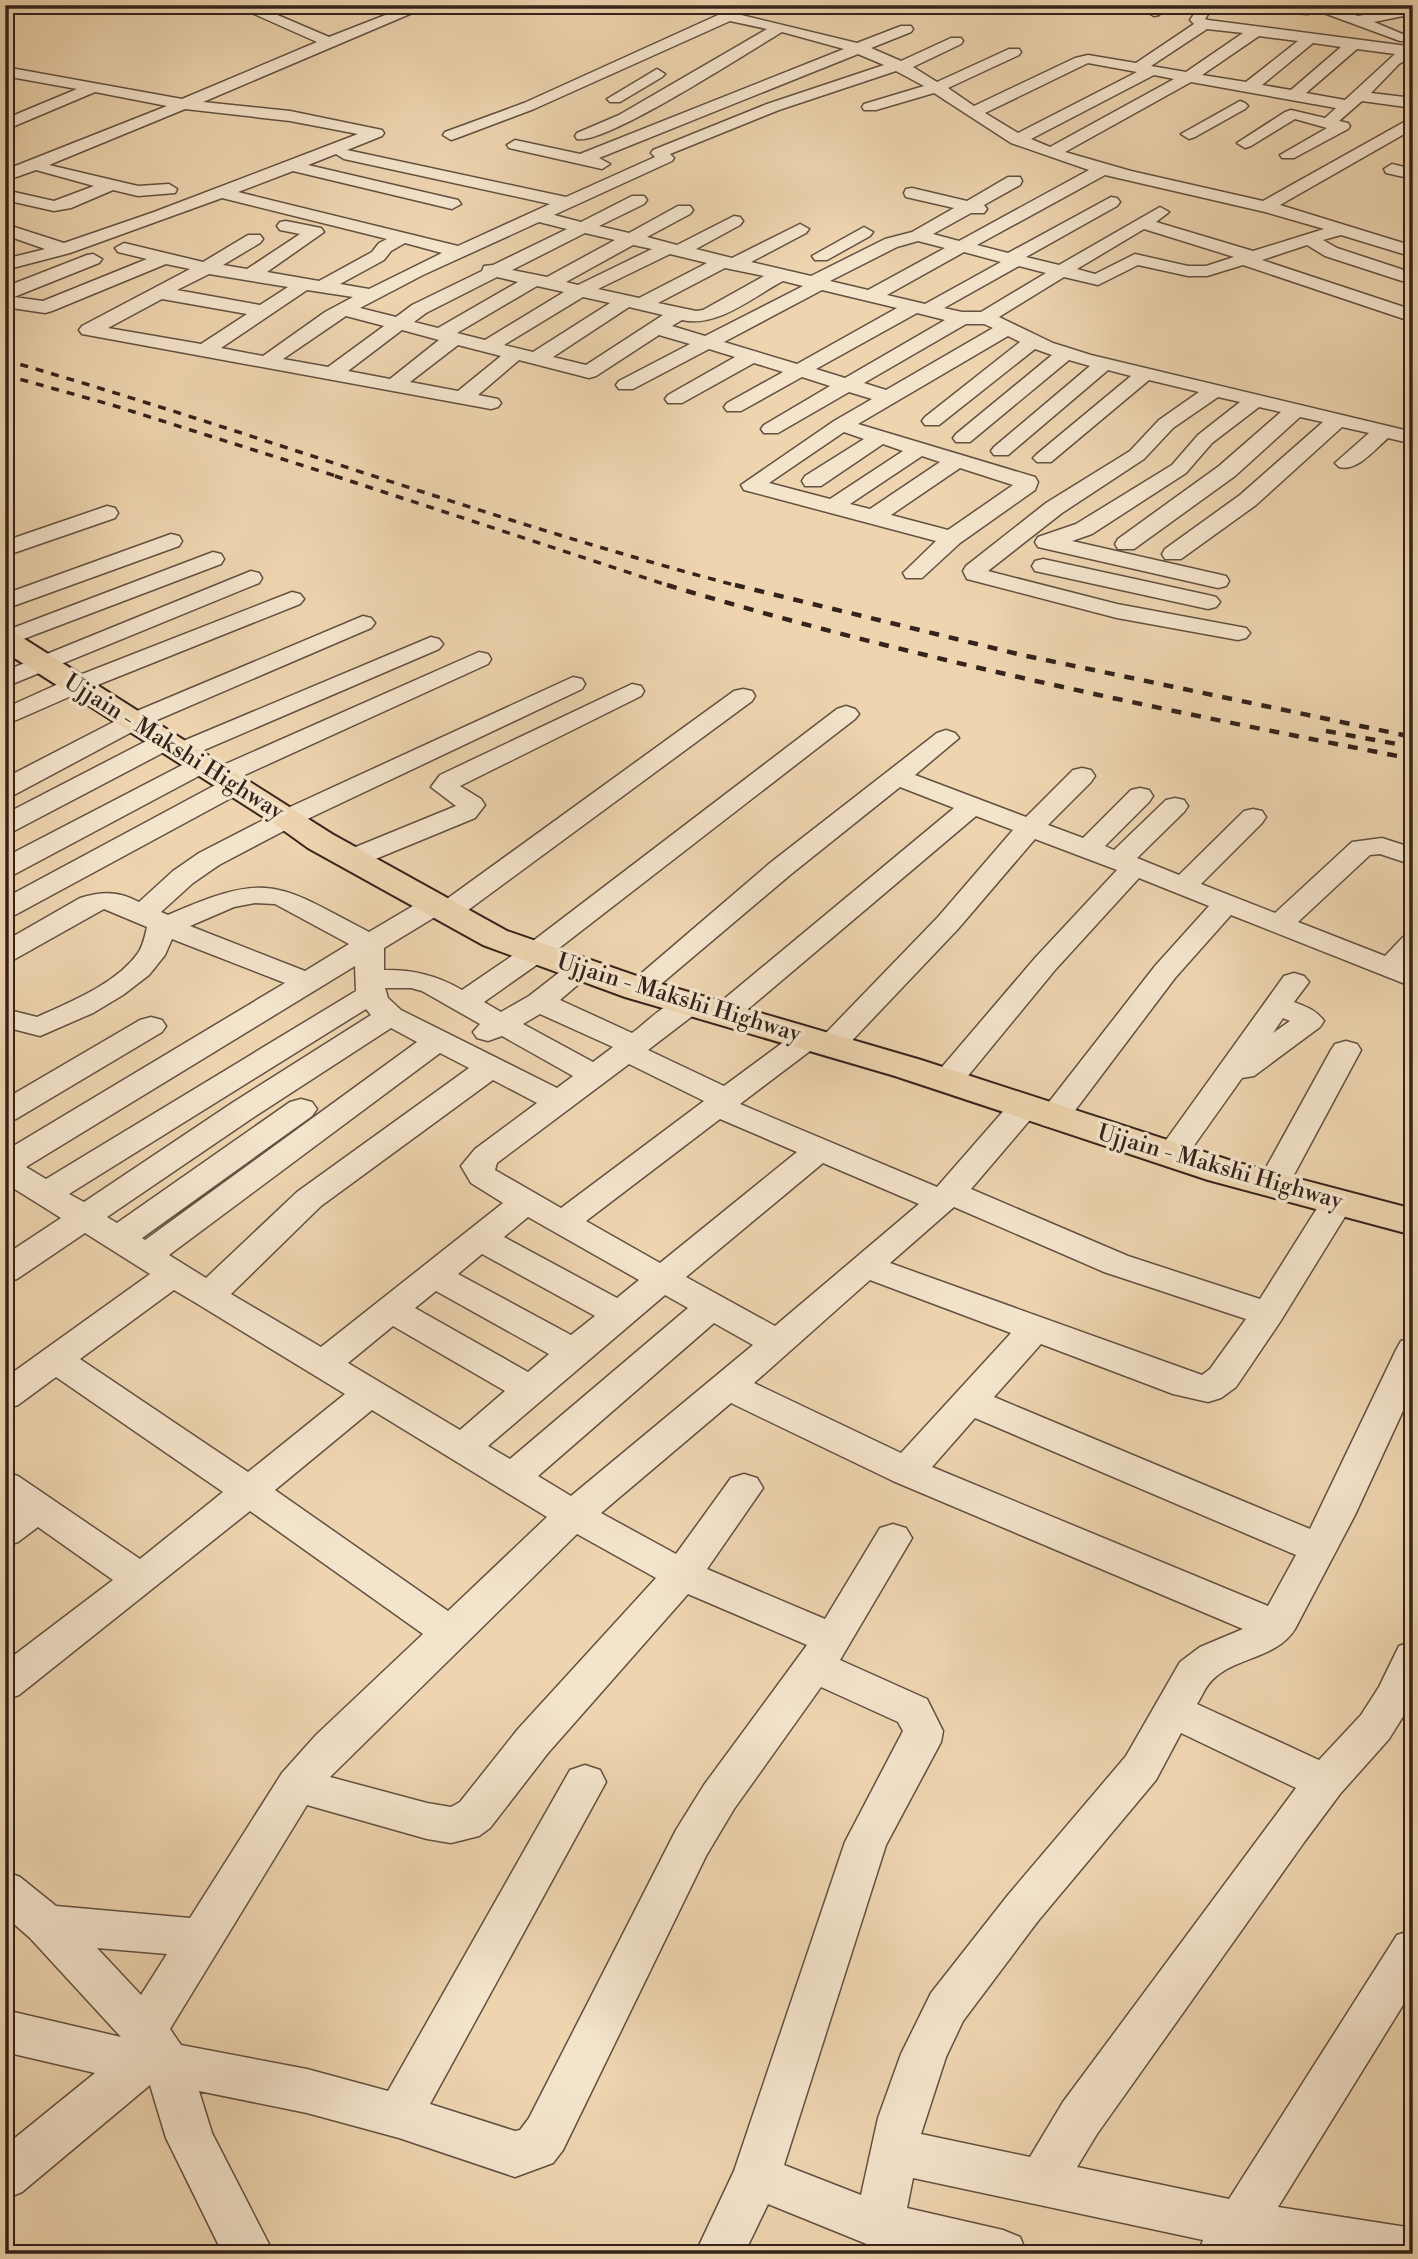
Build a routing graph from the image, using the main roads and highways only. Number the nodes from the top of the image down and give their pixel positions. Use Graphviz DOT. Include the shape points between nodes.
graph roads {
  1 [pos="5,639"];
  2 [pos="1412,1219"];
  1 -- 2 [label="main road, Ujjain - Makshi Highway" via="351,859 495,938 688,1005 947,1081 1172,1154"];
}
